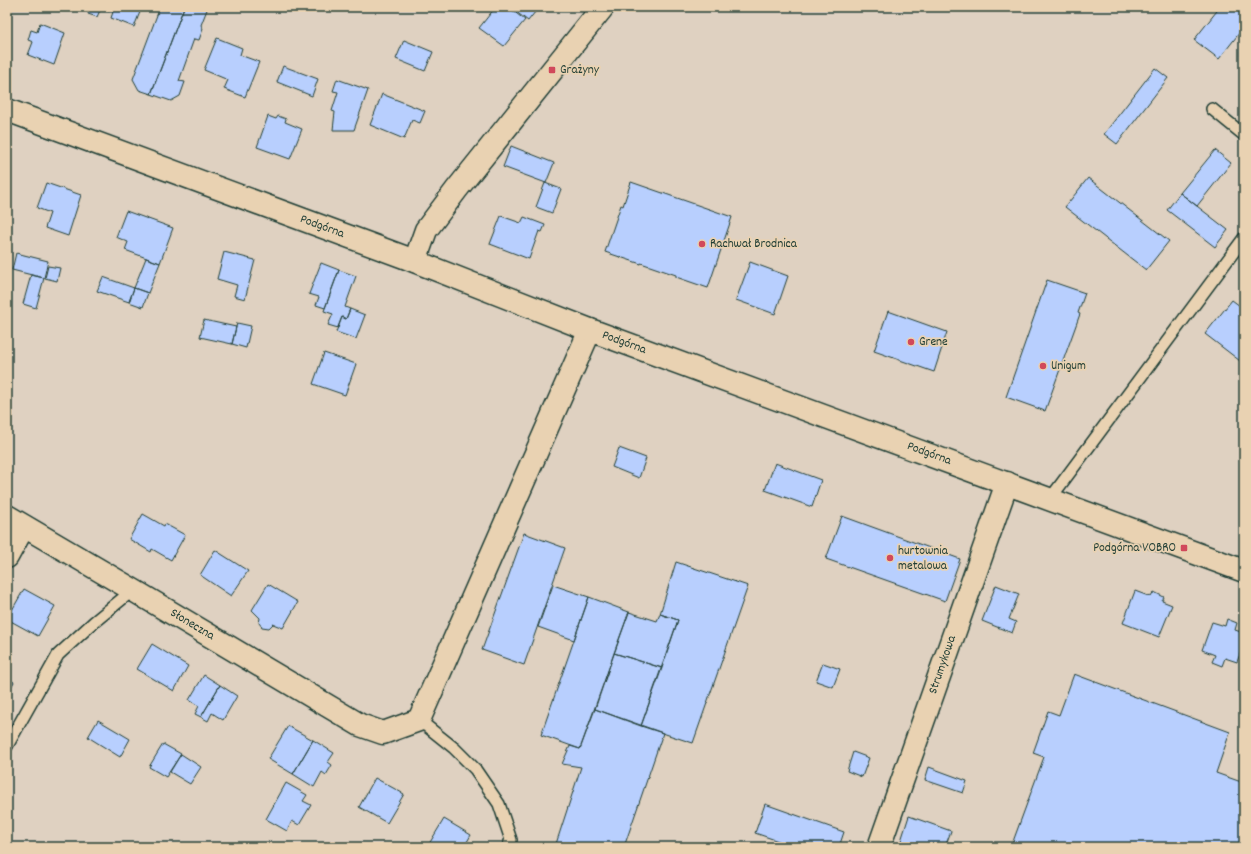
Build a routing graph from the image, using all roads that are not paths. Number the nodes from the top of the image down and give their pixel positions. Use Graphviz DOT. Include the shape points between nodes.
graph roads {
  1 [pos="602,7"];
  2 [pos="1212,109"];
  3 [pos="7,110"];
  4 [pos="1244,135"];
  5 [pos="1244,238"];
  6 [pos="415,261"];
  7 [pos="590,330"];
  8 [pos="1007,483"];
  9 [pos="1050,499"];
  10 [pos="15,521"];
  11 [pos="7,557"];
  12 [pos="1244,570"];
  13 [pos="133,590"];
  14 [pos="418,720"];
  15 [pos="7,746"];
  16 [pos="508,847"];
  17 [pos="879,847"];
  1 -- 6 [label="street" via="426,230"];
  2 -- 4 [label="lane"];
  3 -- 6 [label="street, Podgórna"];
  5 -- 9 [label="lane"];
  6 -- 7 [label="street, Podgórna"];
  7 -- 8 [label="street, Podgórna"];
  7 -- 14 [label="street"];
  8 -- 9 [label="street, Podgórna"];
  8 -- 17 [label="street, Strumykowa"];
  9 -- 12 [label="street, Podgórna"];
  10 -- 11 [label="street, Słoneczna"];
  10 -- 13 [label="street, Słoneczna"];
  13 -- 14 [label="street, Słoneczna" via="360,725 383,733"];
  13 -- 15 [label="lane" via="58,655"];
  14 -- 16 [label="lane" via="454,748 475,769 499,804 511,840"];
}
